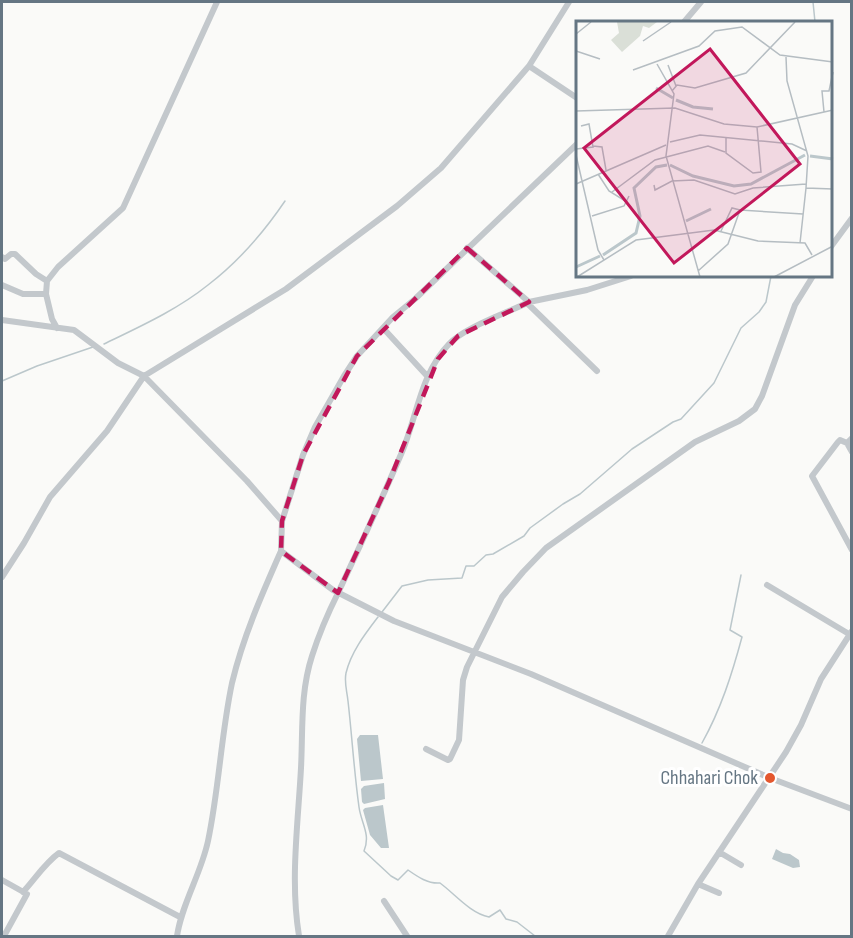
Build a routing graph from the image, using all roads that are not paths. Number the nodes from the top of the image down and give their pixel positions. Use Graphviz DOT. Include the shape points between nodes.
graph roads {
  1 [pos="217,2"];
  2 [pos="569,2"];
  3 [pos="701,2"];
  4 [pos="685,21"];
  5 [pos="529,66"];
  6 [pos="576,97"];
  7 [pos="576,145"];
  8 [pos="852,218"];
  9 [pos="832,247"];
  10 [pos="467,248"];
  11 [pos="2,257"];
  12 [pos="626,278"];
  13 [pos="812,278"];
  14 [pos="47,281"];
  15 [pos="2,285"];
  16 [pos="46,294"];
  17 [pos="528,303"];
  18 [pos="2,320"];
  19 [pos="57,328"];
  20 [pos="383,328"];
  21 [pos="597,370"];
  22 [pos="144,376"];
  23 [pos="428,377"];
  24 [pos="849,440"];
  25 [pos="852,452"];
  26 [pos="282,521"];
  27 [pos="852,550"];
  28 [pos="281,551"];
  29 [pos="2,577"];
  30 [pos="767,585"];
  31 [pos="338,593"];
  32 [pos="850,633"];
  33 [pos="473,651"];
  34 [pos="426,749"];
  35 [pos="770,778"];
  36 [pos="852,809"];
  37 [pos="719,852"];
  38 [pos="741,865"];
  39 [pos="2,880"];
  40 [pos="698,884"];
  41 [pos="23,892"];
  42 [pos="719,893"];
  43 [pos="384,901"];
  44 [pos="180,917"];
  45 [pos="299,933"];
  46 [pos="4,936"];
  47 [pos="177,936"];
  48 [pos="306,936"];
  49 [pos="406,936"];
  50 [pos="668,936"];
  1 -- 14 [label="street" via="123,208"];
  2 -- 5 [label="street"];
  3 -- 4 [label="street"];
  5 -- 6 [label="street"];
  5 -- 22 [label="street" via="450,160 396,206 286,289"];
  7 -- 10 [label="street"];
  8 -- 9 [label="street"];
  10 -- 17 [label="street"];
  10 -- 20 [label="street"];
  11 -- 14 [label="street" via="15,254"];
  12 -- 17 [label="street"];
  13 -- 33 [label="street" via="795,305 755,408 739,421 695,442 546,548 502,597"];
  14 -- 16 [label="street"];
  15 -- 16 [label="street" via="23,294"];
  16 -- 19 [label="street"];
  17 -- 21 [label="street"];
  17 -- 23 [label="street" via="458,336"];
  18 -- 19 [label="street"];
  19 -- 22 [label="street" via="74,330 118,363"];
  20 -- 23 [label="street"];
  20 -- 26 [label="street" via="357,356 315,427"];
  22 -- 26 [label="street"];
  22 -- 29 [label="street" via="107,431 50,497"];
  23 -- 31 [label="street" via="403,449"];
  24 -- 25 [label="street"];
  24 -- 27 [label="street" via="840,440 812,476"];
  26 -- 28 [label="street"];
  28 -- 31 [label="street"];
  28 -- 44 [label="street" via="245,635 232,684 207,848"];
  30 -- 32 [label="street"];
  31 -- 33 [label="street" via="394,621"];
  31 -- 45 [label="street" via="315,646 305,684 295,855"];
  32 -- 35 [label="street" via="821,679 801,725"];
  33 -- 34 [label="street" via="463,677 459,740 450,759"];
  33 -- 35 [label="street"];
  35 -- 36 [label="street"];
  35 -- 37 [label="street"];
  37 -- 38 [label="street"];
  37 -- 40 [label="street"];
  39 -- 41 [label="street"];
  40 -- 42 [label="street"];
  40 -- 50 [label="street"];
  41 -- 44 [label="street" via="59,853"];
  41 -- 46 [label="street" via="27,894"];
  43 -- 49 [label="street"];
  44 -- 47 [label="street"];
  45 -- 48 [label="street"];
}
